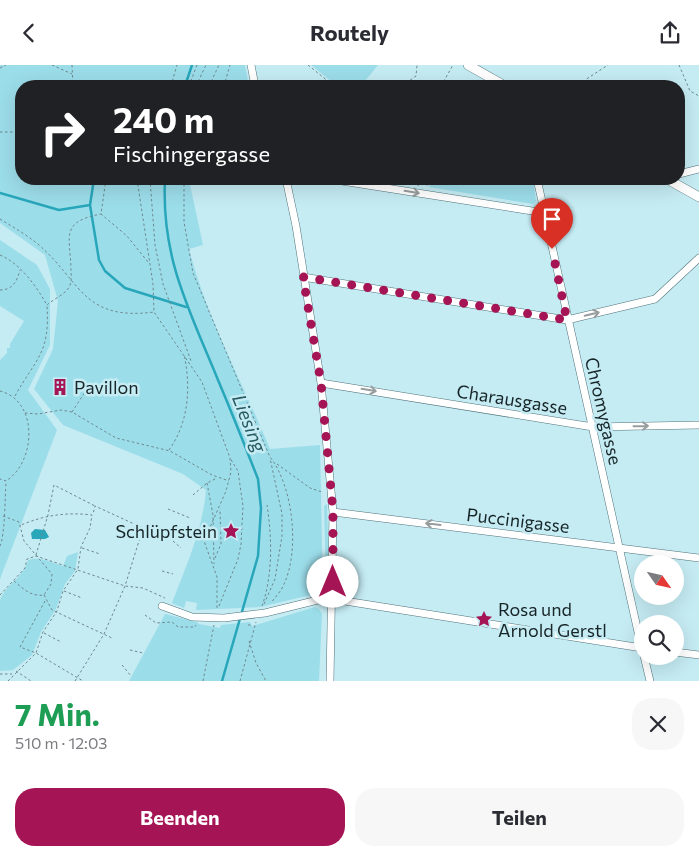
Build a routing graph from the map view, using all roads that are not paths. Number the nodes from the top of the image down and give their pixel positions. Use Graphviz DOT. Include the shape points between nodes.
graph roads {
  1 [pos="251,65"];
  2 [pos="468,65"];
  3 [pos="254,80"];
  4 [pos="494,80"];
  5 [pos="699,169"];
  6 [pos="685,172"];
  7 [pos="287,185"];
  8 [pos="367,185"];
  9 [pos="538,185"];
  10 [pos="678,185"];
  11 [pos="699,197"];
  12 [pos="544,213"];
  13 [pos="699,258"];
  14 [pos="303,277"];
  15 [pos="567,320"];
  16 [pos="321,383"];
  17 [pos="699,425"];
  18 [pos="592,427"];
  19 [pos="333,511"];
  20 [pos="621,549"];
  21 [pos="699,558"];
  22 [pos="333,600"];
  23 [pos="162,606"];
  24 [pos="635,615"];
  25 [pos="634,648"];
  26 [pos="684,653"];
  27 [pos="699,655"];
  28 [pos="646,665"];
  29 [pos="330,681"];
  30 [pos="650,681"];
  1 -- 3 [label="street"];
  2 -- 4 [label="street"];
  5 -- 6 [label="street"];
  7 -- 14 [label="street"];
  8 -- 12 [label="street, one-way"];
  9 -- 12 [label="street, Chromygasse"];
  10 -- 11 [label="street"];
  12 -- 15 [label="street, Chromygasse"];
  15 -- 13 [label="street, one-way" via="655,299"];
  14 -- 15 [label="street"];
  14 -- 16 [label="street"];
  15 -- 18 [label="street, Chromygasse"];
  16 -- 18 [label="street, Charausgasse, one-way"];
  16 -- 19 [label="street"];
  18 -- 17 [label="street, Charausgasse, one-way"];
  18 -- 20 [label="street, Chromygasse"];
  20 -- 19 [label="street, Puccinigasse, one-way"];
  19 -- 22 [label="street"];
  20 -- 21 [label="street, Puccinigasse"];
  20 -- 24 [label="street, Chromygasse"];
  22 -- 23 [label="street" via="326,598 260,614 202,619"];
  22 -- 25 [label="street"];
  22 -- 29 [label="street"];
  26 -- 27 [label="street"];
  28 -- 30 [label="street"];
}
